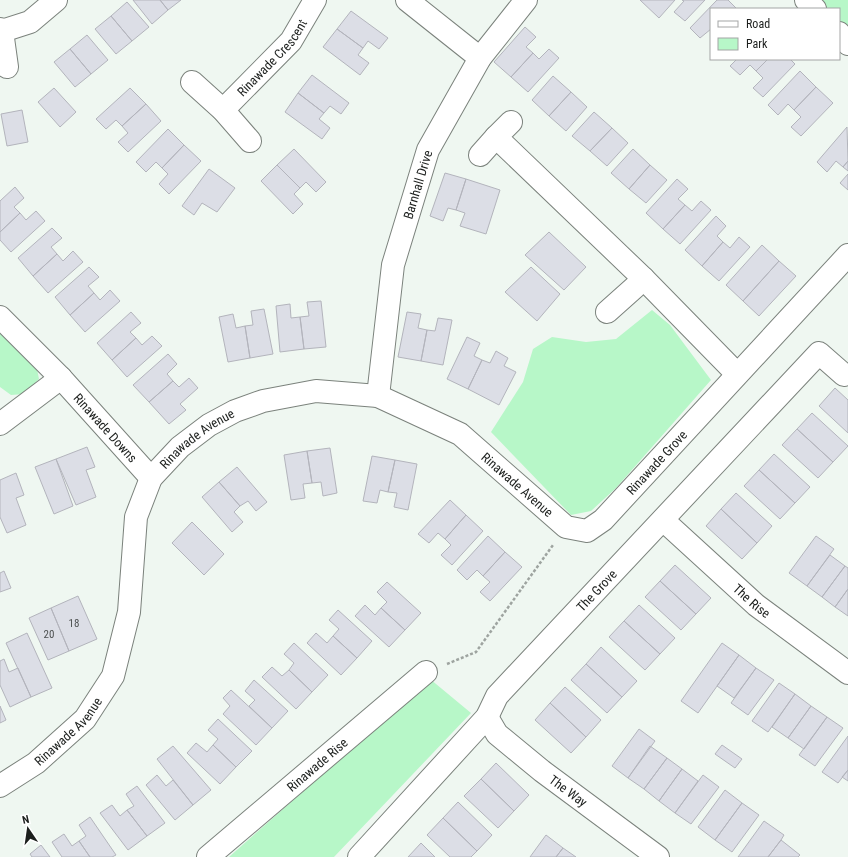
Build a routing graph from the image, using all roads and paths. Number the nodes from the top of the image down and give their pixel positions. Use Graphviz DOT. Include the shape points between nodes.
graph roads {
  1 [pos="56,0"];
  2 [pos="315,0"];
  3 [pos="407,0"];
  4 [pos="526,0"];
  5 [pos="806,0"];
  6 [pos="815,8"];
  7 [pos="1,30"];
  8 [pos="840,34"];
  9 [pos="848,44"];
  10 [pos="480,58"];
  11 [pos="7,67"];
  12 [pos="192,82"];
  13 [pos="223,110"];
  14 [pos="511,122"];
  15 [pos="496,137"];
  16 [pos="250,141"];
  17 [pos="480,155"];
  18 [pos="848,254"];
  19 [pos="644,278"];
  20 [pos="606,312"];
  21 [pos="0,317"];
  22 [pos="737,374"];
  23 [pos="844,375"];
  24 [pos="61,378"];
  25 [pos="378,396"];
  26 [pos="3,416"];
  27 [pos="151,478"];
  28 [pos="663,520"];
  29 [pos="566,527"];
  30 [pos="426,672"];
  31 [pos="848,673"];
  32 [pos="487,717"];
  33 [pos="0,786"];
  34 [pos="208,857"];
  35 [pos="359,857"];
  36 [pos="658,857"];
  1 -- 7 [label="street" via="30,22"];
  2 -- 13 [label="street, Rinawade Crescent" via="291,41"];
  3 -- 10 [label="street"];
  4 -- 10 [label="street, Barnhall Drive"];
  5 -- 6 [label="street"];
  7 -- 11 [label="street"];
  8 -- 9 [label="street"];
  10 -- 25 [label="street, Barnhall Drive" via="428,150 393,265"];
  12 -- 13 [label="street"];
  13 -- 16 [label="street"];
  14 -- 15 [label="street"];
  15 -- 17 [label="street"];
  15 -- 19 [label="street"];
  18 -- 22 [label="street, Rinawade Grove"];
  19 -- 20 [label="street"];
  19 -- 22 [label="street"];
  21 -- 24 [label="street, Rinawade Downs"];
  22 -- 29 [label="street, Rinawade Grove" via="603,520 587,531"];
  23 -- 28 [label="street, The Grove" via="819,353"];
  24 -- 26 [label="street"];
  24 -- 27 [label="street, Rinawade Downs"];
  25 -- 27 [label="street, Rinawade Avenue" via="316,391 263,401 235,411 209,425 180,447"];
  25 -- 29 [label="street, Rinawade Avenue" via="460,434"];
  27 -- 33 [label="street, Rinawade Avenue" via="136,517 129,612 113,676 86,719 36,763"];
  28 -- 31 [label="street, The Rise" via="756,606"];
  28 -- 32 [label="street, The Grove" via="497,696"];
  29 -- 30 [label="path" via="476,652"];
  30 -- 34 [label="street, Rinawade Rise"];
  32 -- 35 [label="street, The Grove"];
  32 -- 36 [label="street, The Way" via="497,734 542,771"];
}
